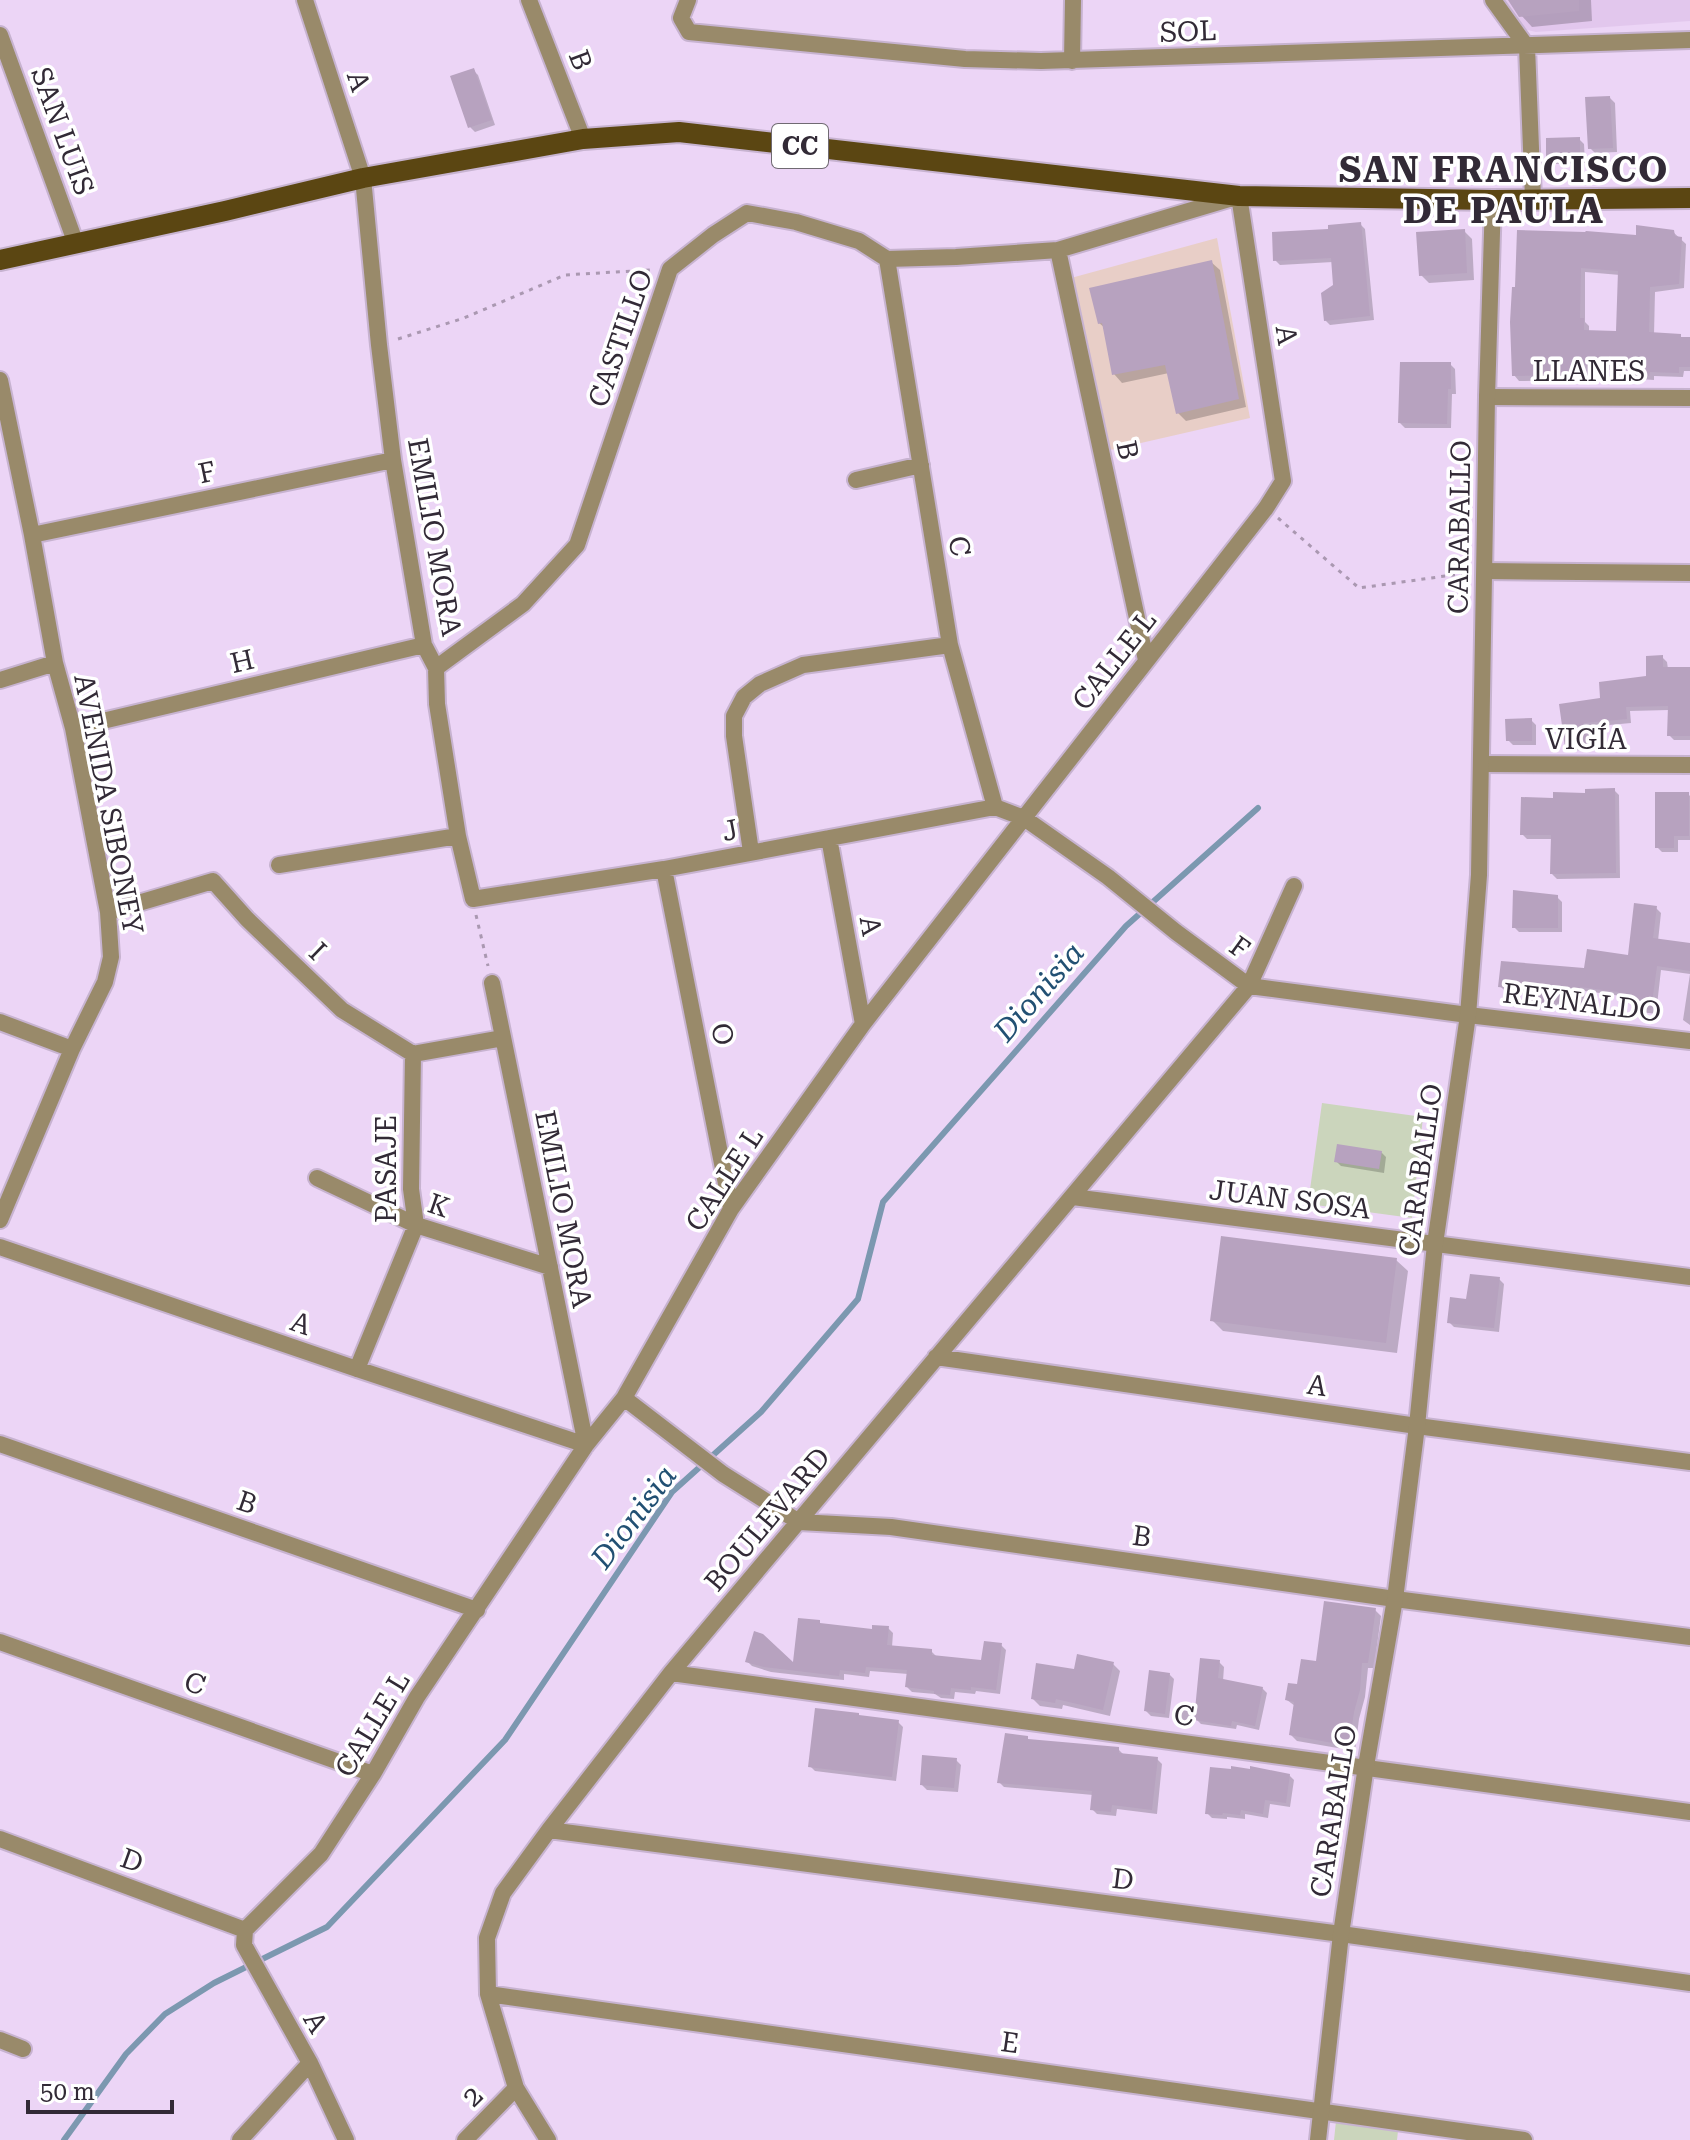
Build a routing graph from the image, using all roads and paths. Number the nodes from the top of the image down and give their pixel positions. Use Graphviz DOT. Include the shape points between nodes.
graph roads {
  1 [pos="305,0"];
  2 [pos="529,0"];
  3 [pos="688,0"];
  4 [pos="1073,0"];
  5 [pos="1493,0"];
  6 [pos="0,35"];
  7 [pos="1690,40"];
  8 [pos="1527,47"];
  9 [pos="1072,61"];
  10 [pos="583,139"];
  11 [pos="363,178"];
  12 [pos="1239,196"];
  13 [pos="1690,198"];
  14 [pos="1533,199"];
  15 [pos="1493,200"];
  16 [pos="76,244"];
  17 [pos="1058,250"];
  18 [pos="887,259"];
  19 [pos="0,260"];
  20 [pos="670,269"];
  21 [pos="379,345"];
  22 [pos="1,386"];
  23 [pos="1487,397"];
  24 [pos="1690,398"];
  25 [pos="393,460"];
  26 [pos="921,465"];
  27 [pos="856,480"];
  28 [pos="1283,481"];
  29 [pos="1266,508"];
  30 [pos="32,535"];
  31 [pos="1485,571"];
  32 [pos="1690,573"];
  33 [pos="424,645"];
  34 [pos="950,645"];
  35 [pos="1146,660"];
  36 [pos="55,663"];
  37 [pos="436,668"];
  38 [pos="0,680"];
  39 [pos="73,728"];
  40 [pos="1481,764"];
  41 [pos="1690,765"];
  42 [pos="995,807"];
  43 [pos="1024,818"];
  44 [pos="458,836"];
  45 [pos="829,838"];
  46 [pos="751,852"];
  47 [pos="279,865"];
  48 [pos="664,869"];
  49 [pos="1294,886"];
  50 [pos="473,899"];
  51 [pos="108,912"];
  52 [pos="492,983"];
  53 [pos="1249,986"];
  54 [pos="1468,1015"];
  55 [pos="0,1022"];
  56 [pos="863,1024"];
  57 [pos="503,1038"];
  58 [pos="1690,1041"];
  59 [pos="72,1049"];
  60 [pos="413,1054"];
  61 [pos="317,1178"];
  62 [pos="1073,1197"];
  63 [pos="731,1209"];
  64 [pos="0,1220"];
  65 [pos="416,1225"];
  66 [pos="1435,1244"];
  67 [pos="0,1247"];
  68 [pos="550,1267"];
  69 [pos="1690,1277"];
  70 [pos="936,1357"];
  71 [pos="357,1369"];
  72 [pos="624,1398"];
  73 [pos="1417,1426"];
  74 [pos="0,1444"];
  75 [pos="586,1445"];
  76 [pos="1690,1462"];
  77 [pos="799,1522"];
  78 [pos="1395,1599"];
  79 [pos="477,1610"];
  80 [pos="1690,1637"];
  81 [pos="0,1642"];
  82 [pos="671,1673"];
  83 [pos="1366,1766"];
  84 [pos="373,1774"];
  85 [pos="1690,1812"];
  86 [pos="549,1830"];
  87 [pos="0,1839"];
  88 [pos="1341,1934"];
  89 [pos="244,1938"];
  90 [pos="1690,1983"];
  91 [pos="488,1994"];
  92 [pos="0,2040"];
  93 [pos="23,2049"];
  94 [pos="310,2063"];
  95 [pos="516,2088"];
  96 [pos="1322,2112"];
  97 [pos="240,2140"];
  98 [pos="346,2140"];
  99 [pos="465,2140"];
  100 [pos="548,2140"];
  101 [pos="1318,2140"];
  102 [pos="1524,2140"];
  1 -- 11 [label="street, A"];
  2 -- 10 [label="street, B"];
  3 -- 9 [label="street, SOL" via="681,18 689,32 965,59"];
  4 -- 9 [label="street"];
  5 -- 8 [label="street"];
  6 -- 16 [label="street, SAN LUIS"];
  7 -- 8 [label="street, SOL"];
  8 -- 9 [label="street, SOL"];
  8 -- 14 [label="street"];
  10 -- 11 [label="main road, CC"];
  10 -- 12 [label="main road, CC" via="679,132"];
  11 -- 16 [label="main road, CC"];
  11 -- 21 [label="street, EMILIO MORA"];
  12 -- 15 [label="main road, CC"];
  12 -- 17 [label="street"];
  12 -- 28 [label="street, A"];
  13 -- 14 [label="main road, CC"];
  14 -- 15 [label="main road, CC"];
  15 -- 23 [label="street, CARABALLO"];
  16 -- 19 [label="main road, CC"];
  17 -- 18 [label="street"];
  17 -- 35 [label="street, B"];
  18 -- 20 [label="street, CASTILLO" via="859,241 747,213"];
  18 -- 26 [label="street, C"];
  20 -- 21 [label="path" via="565,275 464,318"];
  20 -- 37 [label="street, CASTILLO" via="577,545 523,604"];
  21 -- 25 [label="street, EMILIO MORA"];
  22 -- 30 [label="street, AVENIDA SIBONEY"];
  23 -- 24 [label="street, LLANES"];
  23 -- 31 [label="street, CARABALLO"];
  25 -- 30 [label="street, F"];
  25 -- 33 [label="street, EMILIO MORA"];
  26 -- 27 [label="street"];
  26 -- 34 [label="street, C"];
  28 -- 29 [label="street, CALLE L"];
  29 -- 31 [label="path" via="1359,588"];
  29 -- 35 [label="street, CALLE L"];
  30 -- 36 [label="street, AVENIDA SIBONEY"];
  31 -- 32 [label="street"];
  31 -- 40 [label="street, CARABALLO"];
  33 -- 37 [label="street, EMILIO MORA"];
  33 -- 39 [label="street, H"];
  34 -- 42 [label="street, C"];
  34 -- 46 [label="street" via="803,665 744,697 734,716 734,736"];
  35 -- 43 [label="street, CALLE L"];
  36 -- 38 [label="street"];
  36 -- 39 [label="street, AVENIDA SIBONEY"];
  37 -- 44 [label="street, EMILIO MORA"];
  39 -- 51 [label="street, AVENIDA SIBONEY"];
  40 -- 41 [label="street, VIGÍA"];
  40 -- 54 [label="street, CARABALLO"];
  42 -- 43 [label="street"];
  42 -- 45 [label="street, J"];
  43 -- 53 [label="street, F"];
  43 -- 56 [label="street, CALLE L"];
  44 -- 47 [label="street"];
  44 -- 50 [label="street, EMILIO MORA"];
  45 -- 46 [label="street, J"];
  45 -- 56 [label="street, A"];
  46 -- 48 [label="street, J"];
  48 -- 50 [label="street, J"];
  48 -- 63 [label="street, O"];
  49 -- 53 [label="street, BOULEVARD"];
  50 -- 52 [label="path"];
  51 -- 59 [label="street, AVENIDA SIBONEY" via="111,957 105,982"];
  51 -- 60 [label="street, I" via="213,881 342,1010"];
  52 -- 57 [label="street, EMILIO MORA"];
  53 -- 54 [label="street, F"];
  53 -- 62 [label="street, BOULEVARD"];
  54 -- 58 [label="street, REYNALDO"];
  54 -- 66 [label="street, CARABALLO"];
  55 -- 59 [label="street"];
  56 -- 63 [label="street, CALLE L"];
  57 -- 60 [label="street"];
  57 -- 68 [label="street, EMILIO MORA"];
  59 -- 64 [label="street, AVENIDA SIBONEY"];
  60 -- 65 [label="street, PASAJE" via="411,1189"];
  61 -- 65 [label="street, K"];
  62 -- 66 [label="street, JUAN SOSA"];
  62 -- 70 [label="street, BOULEVARD"];
  63 -- 72 [label="street, CALLE L"];
  65 -- 68 [label="street, K"];
  65 -- 71 [label="street, PASAJE"];
  66 -- 69 [label="street, JUAN SOSA"];
  66 -- 73 [label="street, CARABALLO"];
  67 -- 71 [label="street, A"];
  68 -- 75 [label="street, EMILIO MORA"];
  70 -- 73 [label="street, A"];
  70 -- 77 [label="street, BOULEVARD"];
  71 -- 75 [label="street, A"];
  72 -- 75 [label="street, CALLE L"];
  72 -- 77 [label="street, B" via="723,1474"];
  73 -- 76 [label="street, A"];
  73 -- 78 [label="street, CARABALLO"];
  74 -- 79 [label="street, B"];
  75 -- 79 [label="street, CALLE L"];
  77 -- 78 [label="street, B" via="891,1527"];
  77 -- 82 [label="street, BOULEVARD"];
  78 -- 80 [label="street, B"];
  78 -- 83 [label="street, CARABALLO"];
  79 -- 84 [label="street, CALLE L" via="417,1697"];
  81 -- 84 [label="street, C"];
  82 -- 83 [label="street, C"];
  82 -- 86 [label="street, BOULEVARD"];
  83 -- 85 [label="street, C"];
  83 -- 88 [label="street, CARABALLO"];
  84 -- 89 [label="street, CALLE L" via="321,1854"];
  86 -- 88 [label="street, D"];
  86 -- 91 [label="street, BOULEVARD" via="503,1893 487,1938"];
  87 -- 89 [label="street, D"];
  88 -- 90 [label="street, D"];
  88 -- 96 [label="street, CARABALLO"];
  89 -- 94 [label="street, A" via="260,1977"];
  91 -- 95 [label="street, BOULEVARD"];
  91 -- 96 [label="street, E"];
  92 -- 93 [label="street"];
  94 -- 97 [label="street"];
  94 -- 98 [label="street, A"];
  95 -- 99 [label="street, 2"];
  95 -- 100 [label="street, BOULEVARD"];
  96 -- 101 [label="street, CARABALLO"];
  96 -- 102 [label="street, E"];
}
